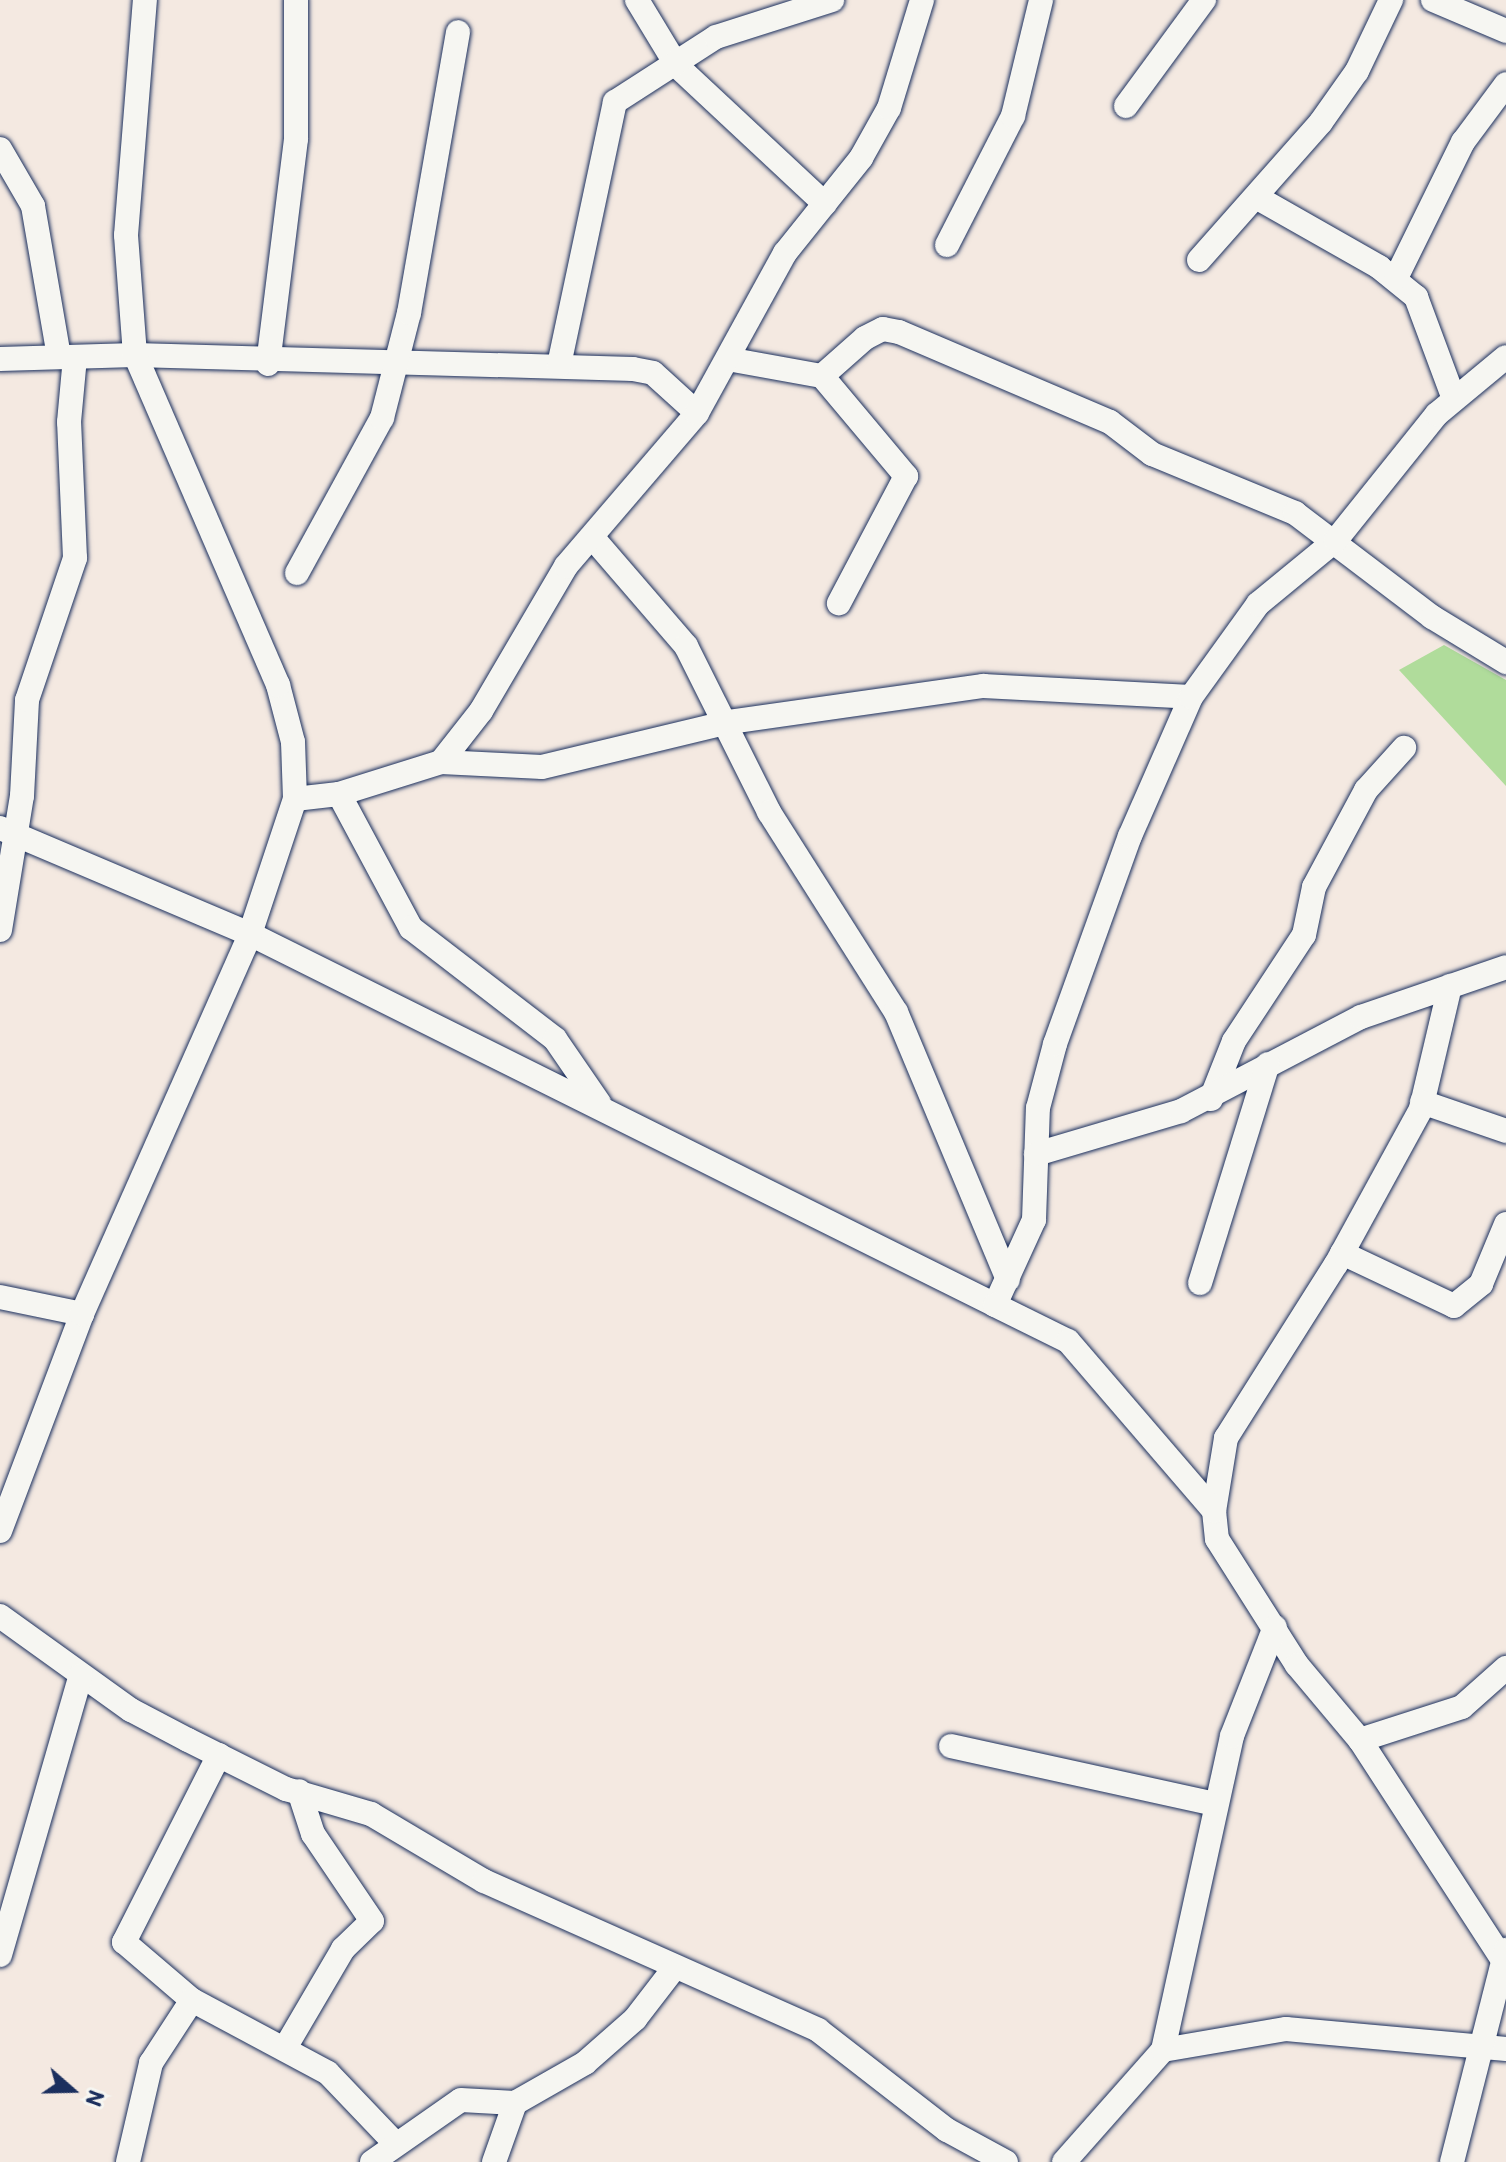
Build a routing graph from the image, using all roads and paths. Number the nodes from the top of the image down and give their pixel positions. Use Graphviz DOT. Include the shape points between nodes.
graph roads {
  1 [pos="145,0"];
  2 [pos="296,0"];
  3 [pos="637,0"];
  4 [pos="832,0"];
  5 [pos="922,0"];
  6 [pos="1041,0"];
  7 [pos="1204,0"];
  8 [pos="1391,0"];
  9 [pos="1433,0"];
  10 [pos="1506,31"];
  11 [pos="458,32"];
  12 [pos="677,66"];
  13 [pos="1506,84"];
  14 [pos="1126,106"];
  15 [pos="0,149"];
  16 [pos="1256,197"];
  17 [pos="825,204"];
  18 [pos="947,245"];
  19 [pos="1199,260"];
  20 [pos="1396,278"];
  21 [pos="135,355"];
  22 [pos="67,357"];
  23 [pos="1506,357"];
  24 [pos="0,359"];
  25 [pos="733,360"];
  26 [pos="268,364"];
  27 [pos="396,365"];
  28 [pos="559,365"];
  29 [pos="822,376"];
  30 [pos="1454,399"];
  31 [pos="697,413"];
  32 [pos="592,537"];
  33 [pos="1336,540"];
  34 [pos="297,573"];
  35 [pos="839,603"];
  36 [pos="1506,662"];
  37 [pos="1191,697"];
  38 [pos="729,722"];
  39 [pos="1404,748"];
  40 [pos="0,749"];
  41 [pos="441,762"];
  42 [pos="22,766"];
  43 [pos="339,794"];
  44 [pos="295,799"];
  45 [pos="8,831"];
  46 [pos="0,930"];
  47 [pos="250,934"];
  48 [pos="1506,967"];
  49 [pos="1450,986"];
  50 [pos="1268,1064"];
  51 [pos="1211,1099"];
  52 [pos="1422,1102"];
  53 [pos="599,1103"];
  54 [pos="1506,1131"];
  55 [pos="1036,1154"];
  56 [pos="1506,1224"];
  57 [pos="1342,1253"];
  58 [pos="1008,1280"];
  59 [pos="1200,1283"];
  60 [pos="0,1297"];
  61 [pos="995,1305"];
  62 [pos="82,1314"];
  63 [pos="1214,1511"];
  64 [pos="0,1531"];
  65 [pos="0,1616"];
  66 [pos="1275,1627"];
  67 [pos="1506,1668"];
  68 [pos="81,1675"];
  69 [pos="1360,1740"];
  70 [pos="951,1746"];
  71 [pos="219,1755"];
  72 [pos="299,1791"];
  73 [pos="1215,1804"];
  74 [pos="0,1955"];
  75 [pos="1505,1959"];
  76 [pos="675,1967"];
  77 [pos="192,2000"];
  78 [pos="1481,2047"];
  79 [pos="285,2048"];
  80 [pos="1506,2049"];
  81 [pos="1163,2050"];
  82 [pos="515,2103"];
  83 [pos="394,2142"];
  84 [pos="128,2162"];
  85 [pos="372,2162"];
  86 [pos="494,2162"];
  87 [pos="1006,2162"];
  88 [pos="1064,2162"];
  89 [pos="1452,2162"];
  1 -- 21 [label="street" via="126,235"];
  2 -- 26 [label="street" via="296,139"];
  3 -- 12 [label="street"];
  4 -- 12 [label="street" via="716,37"];
  5 -- 17 [label="street" via="889,108"];
  6 -- 18 [label="street" via="1013,116"];
  7 -- 14 [label="street"];
  8 -- 16 [label="street" via="1357,71"];
  9 -- 10 [label="street"];
  11 -- 27 [label="street"];
  12 -- 17 [label="street"];
  12 -- 28 [label="street" via="615,102"];
  13 -- 20 [label="street" via="1463,142"];
  15 -- 22 [label="street" via="33,206"];
  16 -- 19 [label="street"];
  16 -- 20 [label="street"];
  17 -- 25 [label="street" via="785,253"];
  20 -- 30 [label="street" via="1427,319"];
  21 -- 22 [label="street"];
  21 -- 26 [label="street"];
  21 -- 44 [label="street" via="278,685 293,742"];
  22 -- 24 [label="street"];
  22 -- 42 [label="street" via="75,558 27,700"];
  23 -- 30 [label="street"];
  25 -- 29 [label="street"];
  25 -- 31 [label="street"];
  26 -- 27 [label="street"];
  27 -- 28 [label="street"];
  27 -- 34 [label="street" via="352,483"];
  28 -- 31 [label="street" via="653,373"];
  29 -- 33 [label="street" via="865,338 883,329 899,332 1110,422 1152,454 1295,513"];
  29 -- 35 [label="street" via="906,476"];
  30 -- 33 [label="street"];
  31 -- 32 [label="street"];
  32 -- 38 [label="street" via="686,646"];
  32 -- 41 [label="street" via="566,566 481,711"];
  33 -- 36 [label="street" via="1388,586"];
  33 -- 37 [label="street" via="1258,604"];
  37 -- 38 [label="street" via="983,686"];
  37 -- 55 [label="street" via="1073,988 1038,1108"];
  38 -- 41 [label="street" via="542,767"];
  38 -- 58 [label="street" via="769,812 896,1012"];
  39 -- 51 [label="street" via="1366,790 1314,887 1304,935 1234,1041"];
  40 -- 42 [label="street"];
  41 -- 43 [label="street"];
  42 -- 45 [label="street"];
  43 -- 44 [label="street"];
  43 -- 53 [label="street" via="411,928 440,957 507,996 555,1039"];
  44 -- 47 [label="street"];
  45 -- 46 [label="street"];
  45 -- 47 [label="street"];
  47 -- 53 [label="street" via="480,1052"];
  47 -- 62 [label="street"];
  48 -- 49 [label="street"];
  49 -- 50 [label="street" via="1361,1017"];
  49 -- 52 [label="street"];
  50 -- 51 [label="street"];
  50 -- 59 [label="street"];
  51 -- 55 [label="street"];
  52 -- 54 [label="street"];
  52 -- 57 [label="street"];
  53 -- 61 [label="street"];
  55 -- 58 [label="street" via="1034,1220"];
  56 -- 57 [label="street" via="1481,1284 1454,1306"];
  57 -- 63 [label="street" via="1226,1438"];
  58 -- 61 [label="street"];
  60 -- 62 [label="street"];
  61 -- 63 [label="street" via="1068,1341"];
  62 -- 64 [label="street"];
  63 -- 66 [label="street" via="1217,1539"];
  65 -- 68 [label="street"];
  66 -- 69 [label="street"];
  66 -- 73 [label="street" via="1232,1736"];
  67 -- 69 [label="street" via="1462,1707"];
  68 -- 71 [label="street"];
  68 -- 74 [label="street"];
  69 -- 75 [label="street"];
  70 -- 73 [label="street"];
  71 -- 72 [label="street"];
  71 -- 77 [label="street" via="124,1942"];
  72 -- 76 [label="street" via="371,1814 484,1881"];
  72 -- 79 [label="street" via="313,1834 372,1921 343,1949"];
  73 -- 81 [label="street"];
  75 -- 78 [label="street"];
  76 -- 82 [label="street" via="635,2019 585,2063"];
  76 -- 87 [label="street" via="818,2030 947,2130"];
  77 -- 79 [label="street"];
  77 -- 84 [label="street" via="151,2063"];
  78 -- 80 [label="street"];
  78 -- 81 [label="street" via="1286,2029"];
  78 -- 89 [label="street"];
  79 -- 83 [label="street" via="340,2082"];
  81 -- 88 [label="street"];
  82 -- 83 [label="street" via="461,2100"];
  82 -- 86 [label="street"];
  83 -- 85 [label="street"];
}
